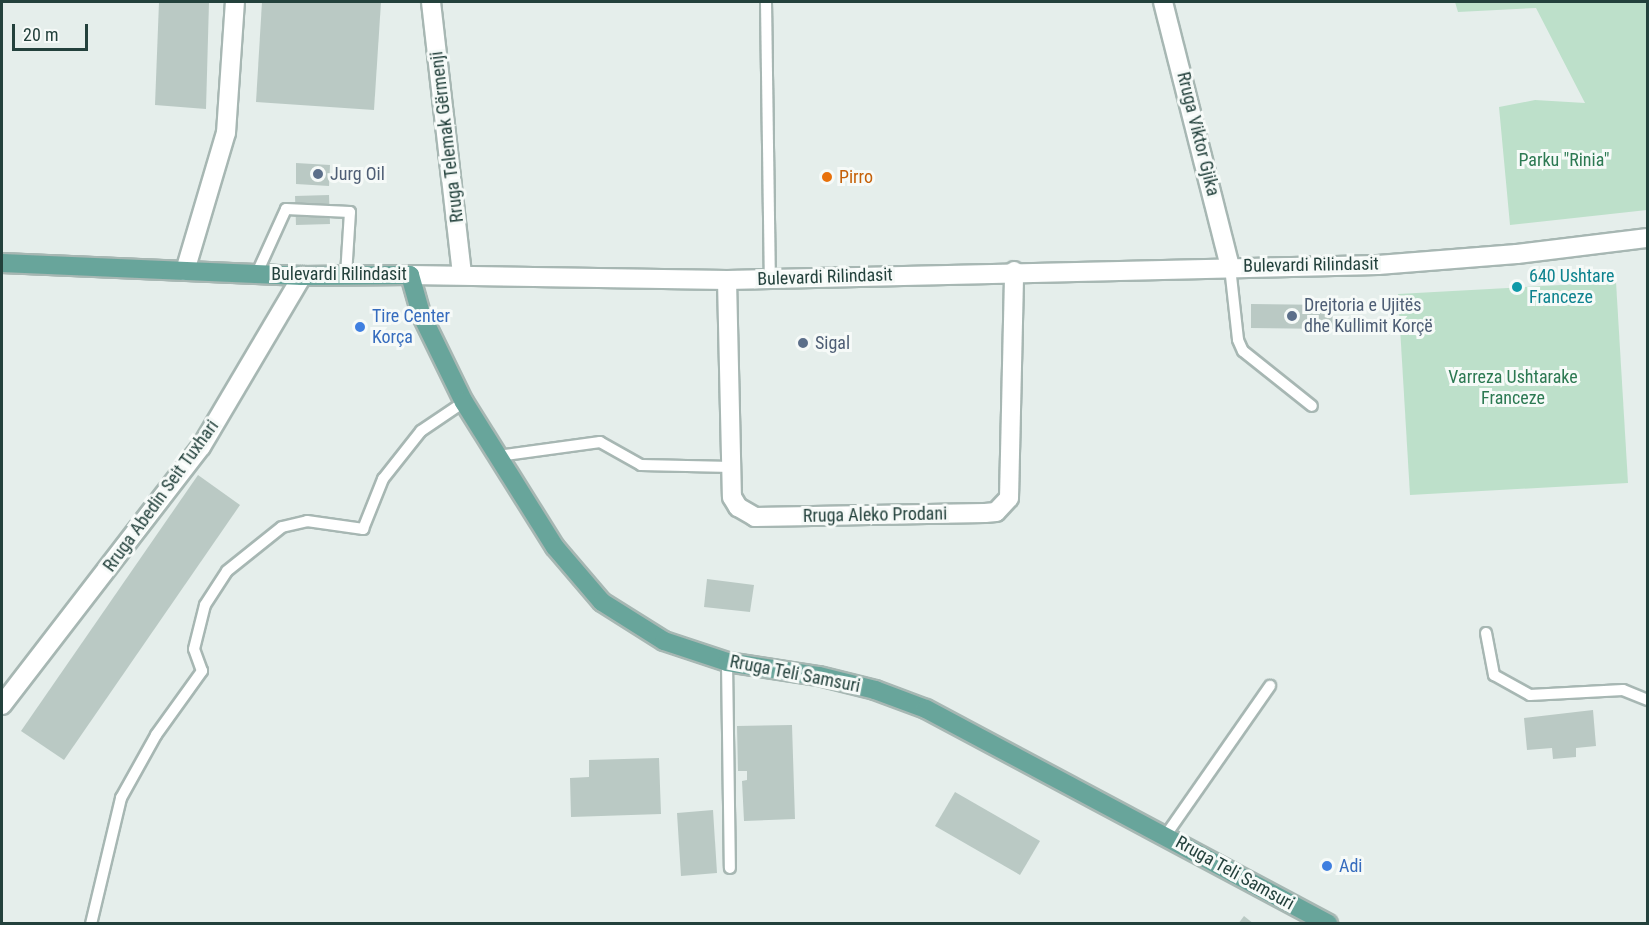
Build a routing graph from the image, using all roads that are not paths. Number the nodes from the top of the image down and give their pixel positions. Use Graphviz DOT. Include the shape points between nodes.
graph roads {
  1 [pos="235,2"];
  2 [pos="431,2"];
  3 [pos="766,2"];
  4 [pos="1163,2"];
  5 [pos="1647,238"];
  6 [pos="2,263"];
  7 [pos="1230,267"];
  8 [pos="184,271"];
  9 [pos="1014,271"];
  10 [pos="257,273"];
  11 [pos="462,273"];
  12 [pos="345,275"];
  13 [pos="410,275"];
  14 [pos="302,276"];
  15 [pos="770,278"];
  16 [pos="727,280"];
  17 [pos="464,402"];
  18 [pos="1312,406"];
  19 [pos="498,456"];
  20 [pos="732,467"];
  21 [pos="1486,633"];
  22 [pos="727,662"];
  23 [pos="1270,686"];
  24 [pos="1647,700"];
  25 [pos="2,705"];
  26 [pos="1166,835"];
  27 [pos="730,867"];
  28 [pos="91,924"];
  29 [pos="1328,924"];
  1 -- 8 [label="street" via="226,133"];
  2 -- 11 [label="street, Rruga Telemak Gërmenji"];
  3 -- 15 [label="lane"];
  4 -- 7 [label="street, Rruga Viktor Gjika"];
  5 -- 7 [label="street, Bulevardi Rilindasit" via="1378,265"];
  6 -- 8 [label="main road, Bulevardi Rilindasit"];
  7 -- 9 [label="street, Bulevardi Rilindasit"];
  7 -- 18 [label="lane" via="1238,340 1243,351"];
  8 -- 10 [label="main road, Bulevardi Rilindasit"];
  9 -- 15 [label="street, Bulevardi Rilindasit"];
  9 -- 20 [label="street, Rruga Aleko Prodani" via="1011,485 1003,507 985,513 755,517 738,507 732,496"];
  10 -- 12 [label="lane" via="286,209 350,212"];
  10 -- 14 [label="main road, Bulevardi Rilindasit"];
  11 -- 13 [label="street, Bulevardi Rilindasit"];
  11 -- 16 [label="street, Bulevardi Rilindasit"];
  12 -- 13 [label="main road, Bulevardi Rilindasit"];
  12 -- 14 [label="main road, Bulevardi Rilindasit"];
  13 -- 17 [label="main road, Rruga Teli Samsuri" via="421,314"];
  14 -- 25 [label="street, Rruga Abedin Seit Tuxhari" via="201,447"];
  15 -- 16 [label="street, Bulevardi Rilindasit"];
  16 -- 20 [label="street, Rruga Aleko Prodani"];
  17 -- 19 [label="main road, Rruga Teli Samsuri"];
  17 -- 28 [label="lane" via="421,431 383,479 363,529 307,521 282,527 227,571 205,605 194,649 202,671 156,735 121,798"];
  19 -- 20 [label="lane" via="600,442 641,465"];
  19 -- 22 [label="main road, Rruga Teli Samsuri" via="555,547 602,602 664,641"];
  21 -- 24 [label="lane" via="1494,675 1530,695 1623,690"];
  22 -- 26 [label="main road, Rruga Teli Samsuri" via="819,676 875,690 926,709"];
  22 -- 27 [label="lane"];
  23 -- 26 [label="lane"];
  26 -- 29 [label="main road, Rruga Teli Samsuri"];
}
